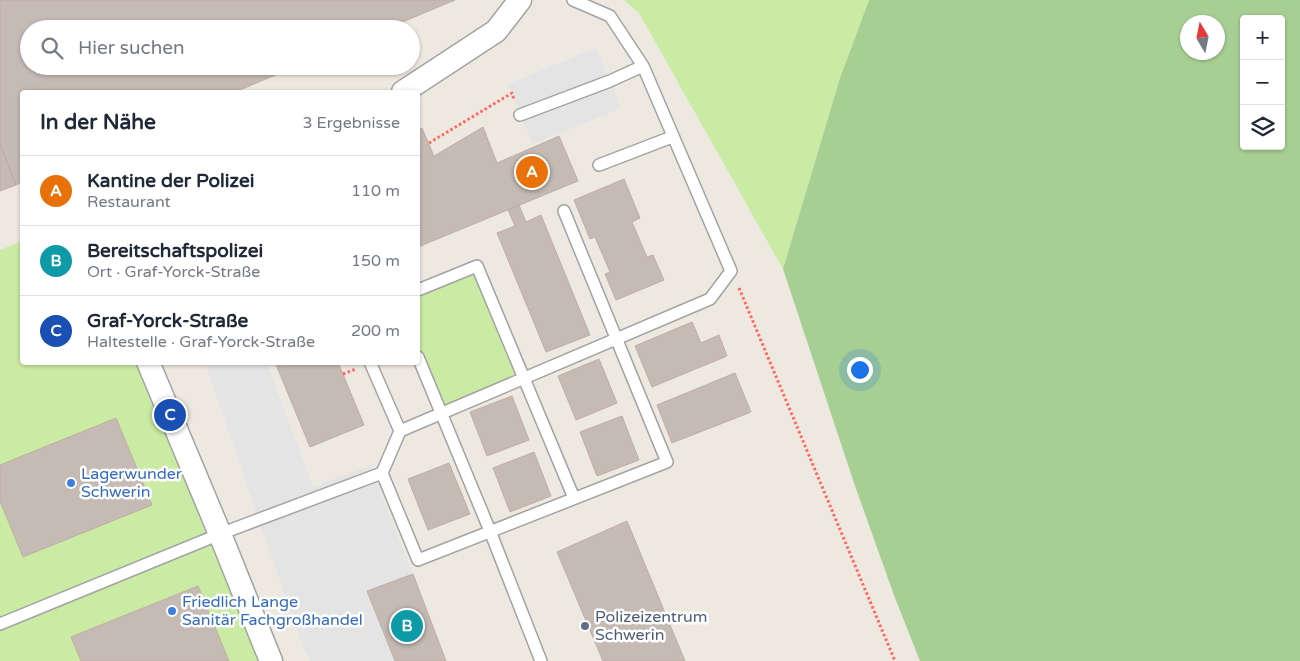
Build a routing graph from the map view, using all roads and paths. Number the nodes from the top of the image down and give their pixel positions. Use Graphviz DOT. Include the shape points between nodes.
graph roads {
  1 [pos="520,0"];
  2 [pos="573,0"];
  3 [pos="643,66"];
  4 [pos="406,90"];
  5 [pos="520,115"];
  6 [pos="672,137"];
  7 [pos="428,143"];
  8 [pos="598,165"];
  9 [pos="564,211"];
  10 [pos="420,289"];
  11 [pos="741,292"];
  12 [pos="616,339"];
  13 [pos="420,362"];
  14 [pos="149,365"];
  15 [pos="371,365"];
  16 [pos="524,378"];
  17 [pos="441,413"];
  18 [pos="400,430"];
  19 [pos="382,473"];
  20 [pos="574,498"];
  21 [pos="490,531"];
  22 [pos="220,534"];
  23 [pos="0,624"];
  24 [pos="271,661"];
  25 [pos="541,661"];
  26 [pos="895,661"];
  1 -- 4 [label="street" via="496,31"];
  2 -- 3 [label="lane" via="610,16"];
  3 -- 5 [label="lane"];
  3 -- 6 [label="lane"];
  5 -- 7 [label="path" via="512,93"];
  6 -- 8 [label="lane"];
  6 -- 12 [label="lane" via="731,271 710,299"];
  9 -- 12 [label="lane"];
  10 -- 16 [label="lane" via="477,266"];
  11 -- 26 [label="path"];
  12 -- 16 [label="lane"];
  12 -- 20 [label="lane" via="667,462"];
  13 -- 17 [label="lane"];
  14 -- 22 [label="street"];
  15 -- 18 [label="lane"];
  16 -- 17 [label="lane"];
  16 -- 20 [label="lane"];
  17 -- 18 [label="lane"];
  17 -- 21 [label="lane"];
  18 -- 19 [label="lane"];
  19 -- 21 [label="lane" via="418,560"];
  19 -- 22 [label="lane"];
  20 -- 21 [label="lane"];
  21 -- 25 [label="lane"];
  22 -- 23 [label="lane"];
  22 -- 24 [label="street"];
}
